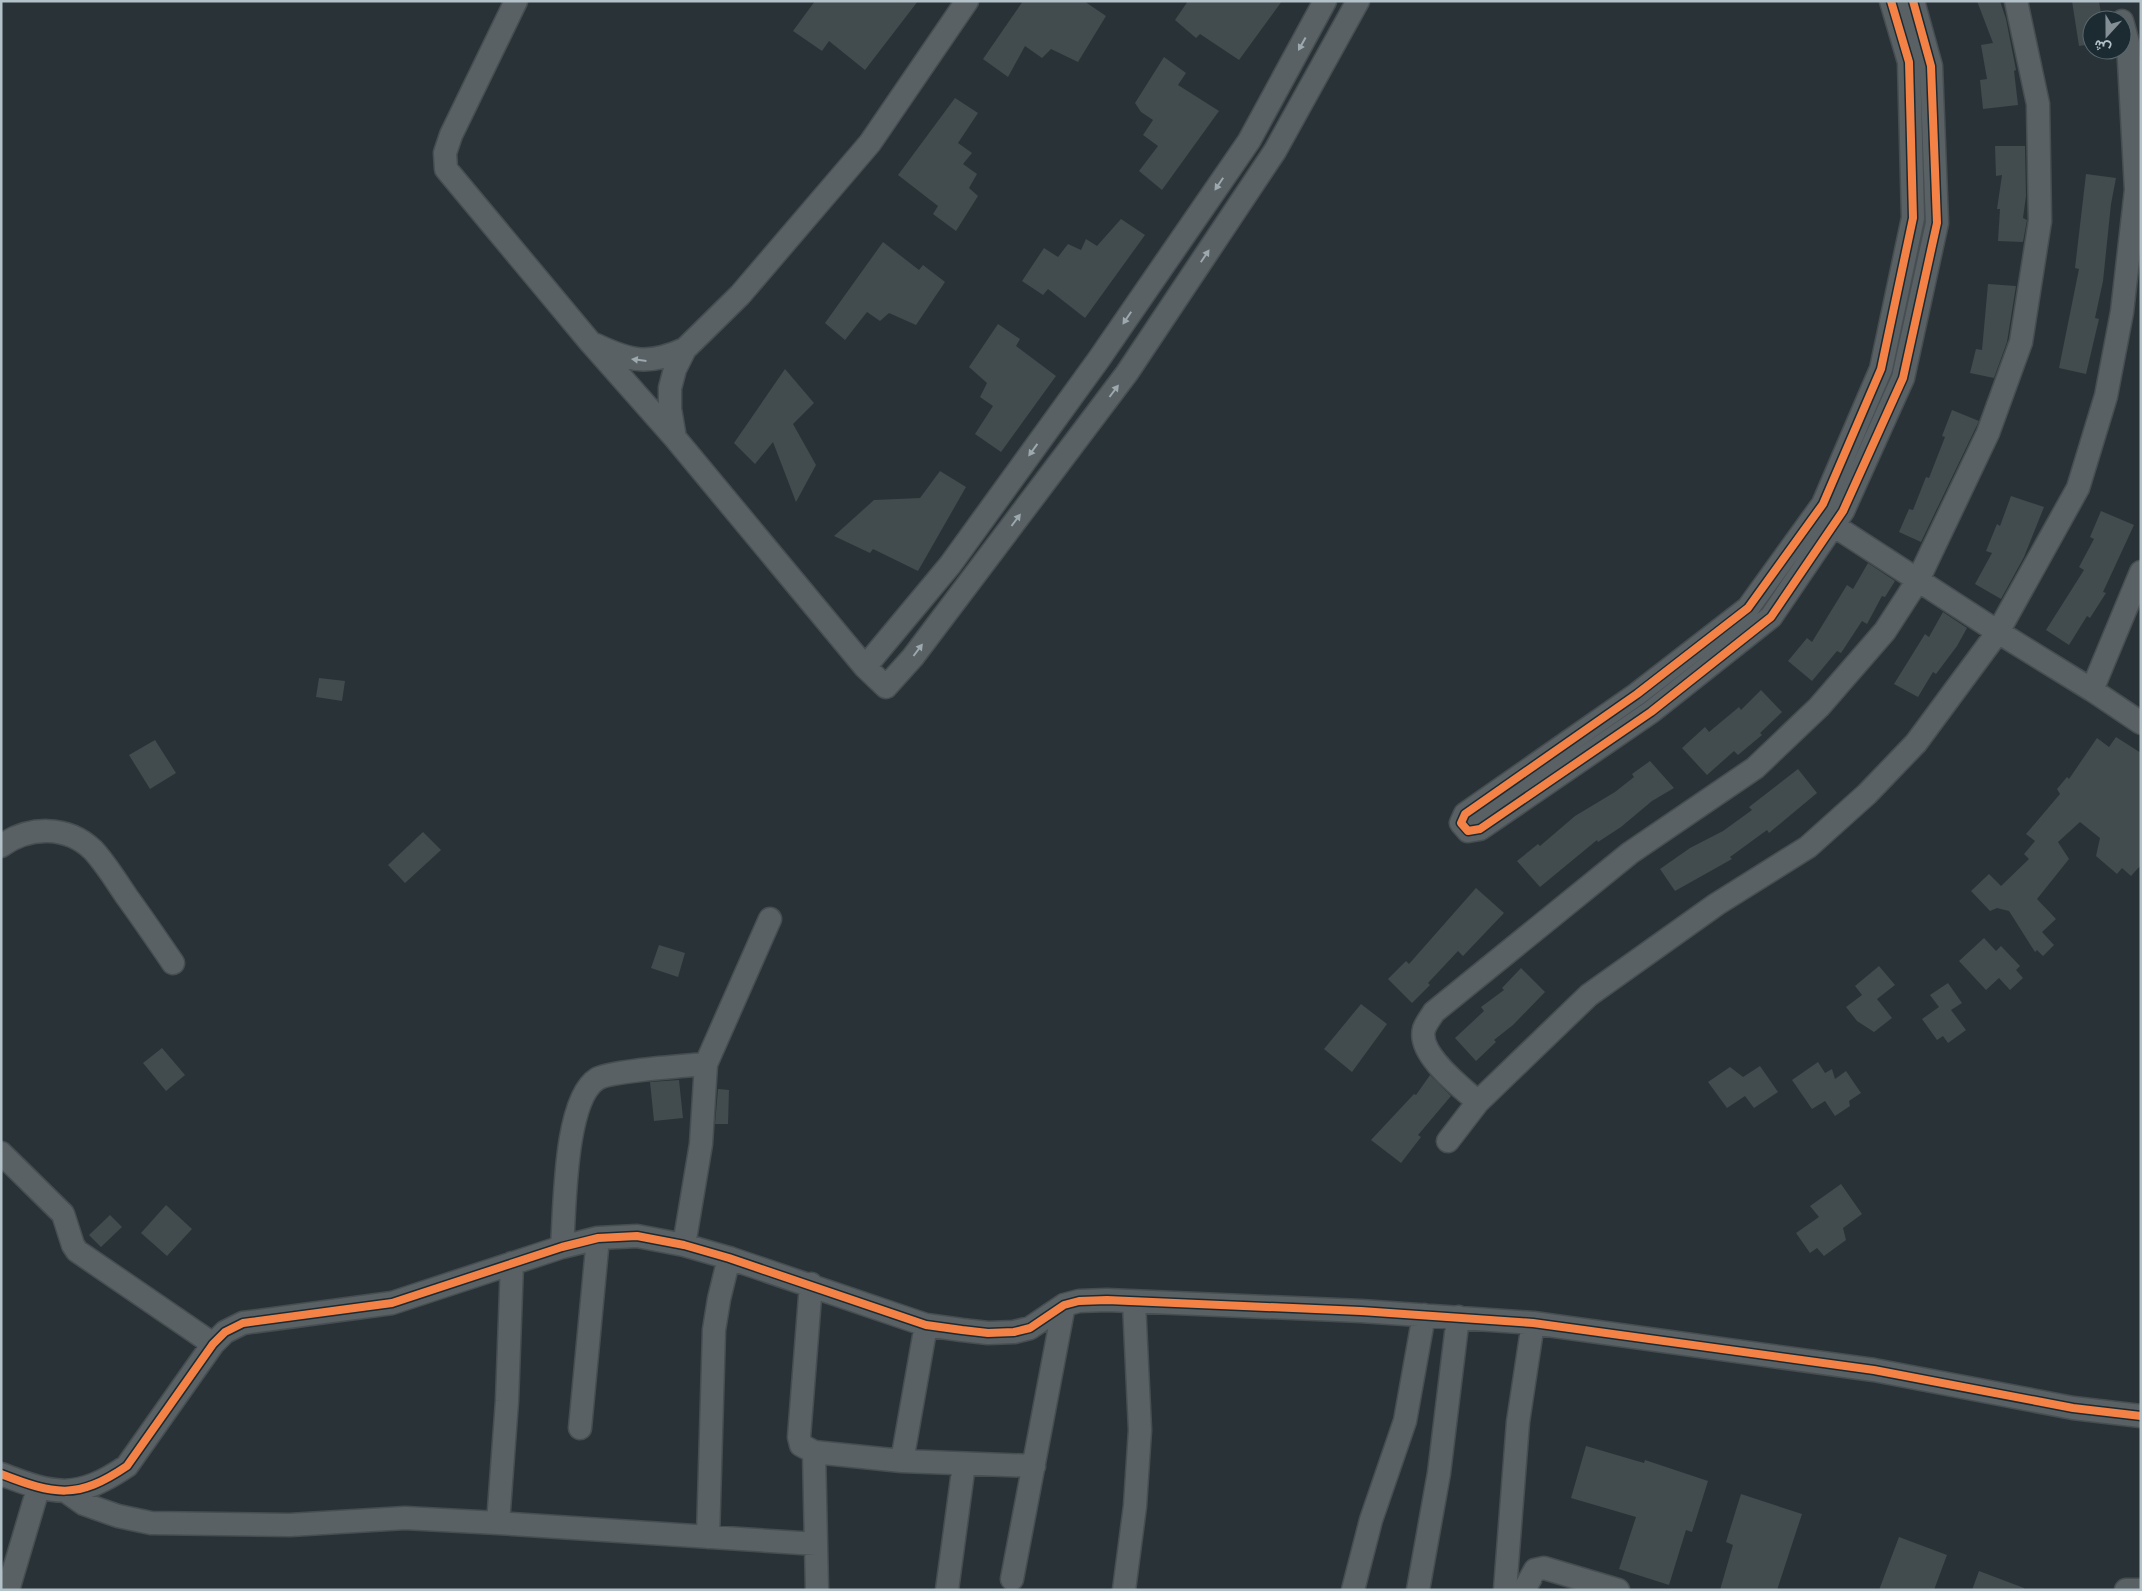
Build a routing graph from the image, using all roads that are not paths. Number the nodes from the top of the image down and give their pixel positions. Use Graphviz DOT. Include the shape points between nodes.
graph roads {
  1 [pos="516,1"];
  2 [pos="967,1"];
  3 [pos="1325,1"];
  4 [pos="1358,1"];
  5 [pos="1892,1"];
  6 [pos="1913,1"];
  7 [pos="2016,1"];
  8 [pos="2129,60"];
  9 [pos="590,342"];
  10 [pos="685,349"];
  11 [pos="675,438"];
  12 [pos="1833,525"];
  13 [pos="2141,572"];
  14 [pos="1918,580"];
  15 [pos="1998,632"];
  16 [pos="865,667"];
  17 [pos="2092,690"];
  18 [pos="2141,723"];
  19 [pos="1,846"];
  20 [pos="770,919"];
  21 [pos="173,963"];
  22 [pos="706,1064"];
  23 [pos="1478,1102"];
  24 [pos="1448,1141"];
  25 [pos="1,1153"];
  26 [pos="598,1238"];
  27 [pos="684,1245"];
  28 [pos="562,1246"];
  29 [pos="729,1258"];
  30 [pos="512,1264"];
  31 [pos="811,1284"];
  32 [pos="1134,1302"];
  33 [pos="1064,1305"];
  34 [pos="1424,1315"];
  35 [pos="1458,1317"];
  36 [pos="1533,1323"];
  37 [pos="926,1324"];
  38 [pos="213,1344"];
  39 [pos="2141,1416"];
  40 [pos="580,1428"];
  41 [pos="814,1452"];
  42 [pos="902,1461"];
  43 [pos="964,1464"];
  44 [pos="1034,1466"];
  45 [pos="1,1474"];
  46 [pos="38,1489"];
  47 [pos="67,1492"];
  48 [pos="498,1523"];
  49 [pos="708,1537"];
  50 [pos="816,1544"];
  51 [pos="1012,1579"];
  52 [pos="8,1590"];
  53 [pos="817,1590"];
  54 [pos="947,1590"];
  55 [pos="1124,1590"];
  56 [pos="1353,1590"];
  57 [pos="1418,1590"];
  58 [pos="1505,1590"];
  59 [pos="1524,1590"];
  60 [pos="1618,1590"];
  61 [pos="2126,1590"];
  62 [pos="2141,1590"];
  1 -- 9 [label="street" via="451,135 445,153 446,169"];
  2 -- 10 [label="street" via="870,143 740,295"];
  3 -- 16 [label="street, one-way" via="1249,141 1100,359 950,565"];
  16 -- 4 [label="street, one-way" via="886,687 913,657 1127,373 1275,151"];
  5 -- 12 [label="street" via="1909,62 1913,218 1881,370 1822,504 1748,608 1637,694 1465,814 1461,823 1464,828 1473,832 1480,829 1651,712 1771,617"];
  6 -- 12 [label="street" via="1931,66 1937,223 1903,378 1843,511"];
  7 -- 14 [label="street" via="2038,104 2040,221 2020,342 1988,433"];
  8 -- 15 [label="street" via="2136,190 2122,312 2106,396 2078,488"];
  10 -- 9 [label="street, one-way" via="663,359 642,361 619,356"];
  9 -- 11 [label="street"];
  10 -- 11 [label="street" via="670,388"];
  11 -- 16 [label="street"];
  12 -- 14 [label="street"];
  13 -- 17 [label="street"];
  14 -- 15 [label="street"];
  14 -- 23 [label="street" via="1879,638 1819,707 1755,768 1630,853 1434,1012 1424,1029 1424,1044 1442,1069"];
  15 -- 17 [label="street"];
  15 -- 23 [label="street" via="1916,743 1867,794 1808,846 1717,904 1589,995"];
  17 -- 18 [label="street"];
  19 -- 21 [label="street" via="20,835 44,831 82,841 101,859"];
  20 -- 22 [label="street"];
  22 -- 27 [label="street" via="701,1144"];
  22 -- 28 [label="street" via="597,1079 581,1097 573,1121"];
  23 -- 24 [label="street"];
  25 -- 38 [label="street" via="63,1214 77,1251"];
  26 -- 27 [label="street" via="637,1236"];
  26 -- 28 [label="street"];
  26 -- 40 [label="street"];
  27 -- 29 [label="street"];
  28 -- 30 [label="street"];
  29 -- 31 [label="street"];
  29 -- 49 [label="street" via="714,1330"];
  30 -- 38 [label="street" via="392,1303 243,1323 225,1332"];
  30 -- 48 [label="street"];
  31 -- 37 [label="street"];
  31 -- 41 [label="street" via="799,1437 801,1445"];
  32 -- 33 [label="street" via="1079,1301"];
  32 -- 34 [label="street"];
  32 -- 55 [label="street" via="1140,1430 1135,1506"];
  33 -- 37 [label="street" via="1030,1328 1014,1332 988,1333"];
  33 -- 44 [label="street"];
  34 -- 35 [label="street"];
  34 -- 56 [label="street" via="1405,1421 1370,1520"];
  35 -- 36 [label="street"];
  35 -- 57 [label="street" via="1439,1473"];
  36 -- 39 [label="street" via="1874,1370 2073,1408"];
  36 -- 58 [label="street" via="1518,1422"];
  37 -- 42 [label="street"];
  38 -- 47 [label="street" via="127,1466 90,1487"];
  41 -- 42 [label="street"];
  41 -- 50 [label="street"];
  42 -- 43 [label="street"];
  43 -- 44 [label="street"];
  43 -- 54 [label="street"];
  44 -- 51 [label="street"];
  45 -- 46 [label="street"];
  46 -- 47 [label="street"];
  46 -- 52 [label="street"];
  47 -- 48 [label="street" via="84,1504 151,1523 290,1525 405,1518"];
  48 -- 49 [label="street"];
  49 -- 50 [label="street"];
  50 -- 53 [label="street"];
  59 -- 60 [label="street" via="1535,1570 1544,1568"];
  61 -- 62 [label="street"];
}
